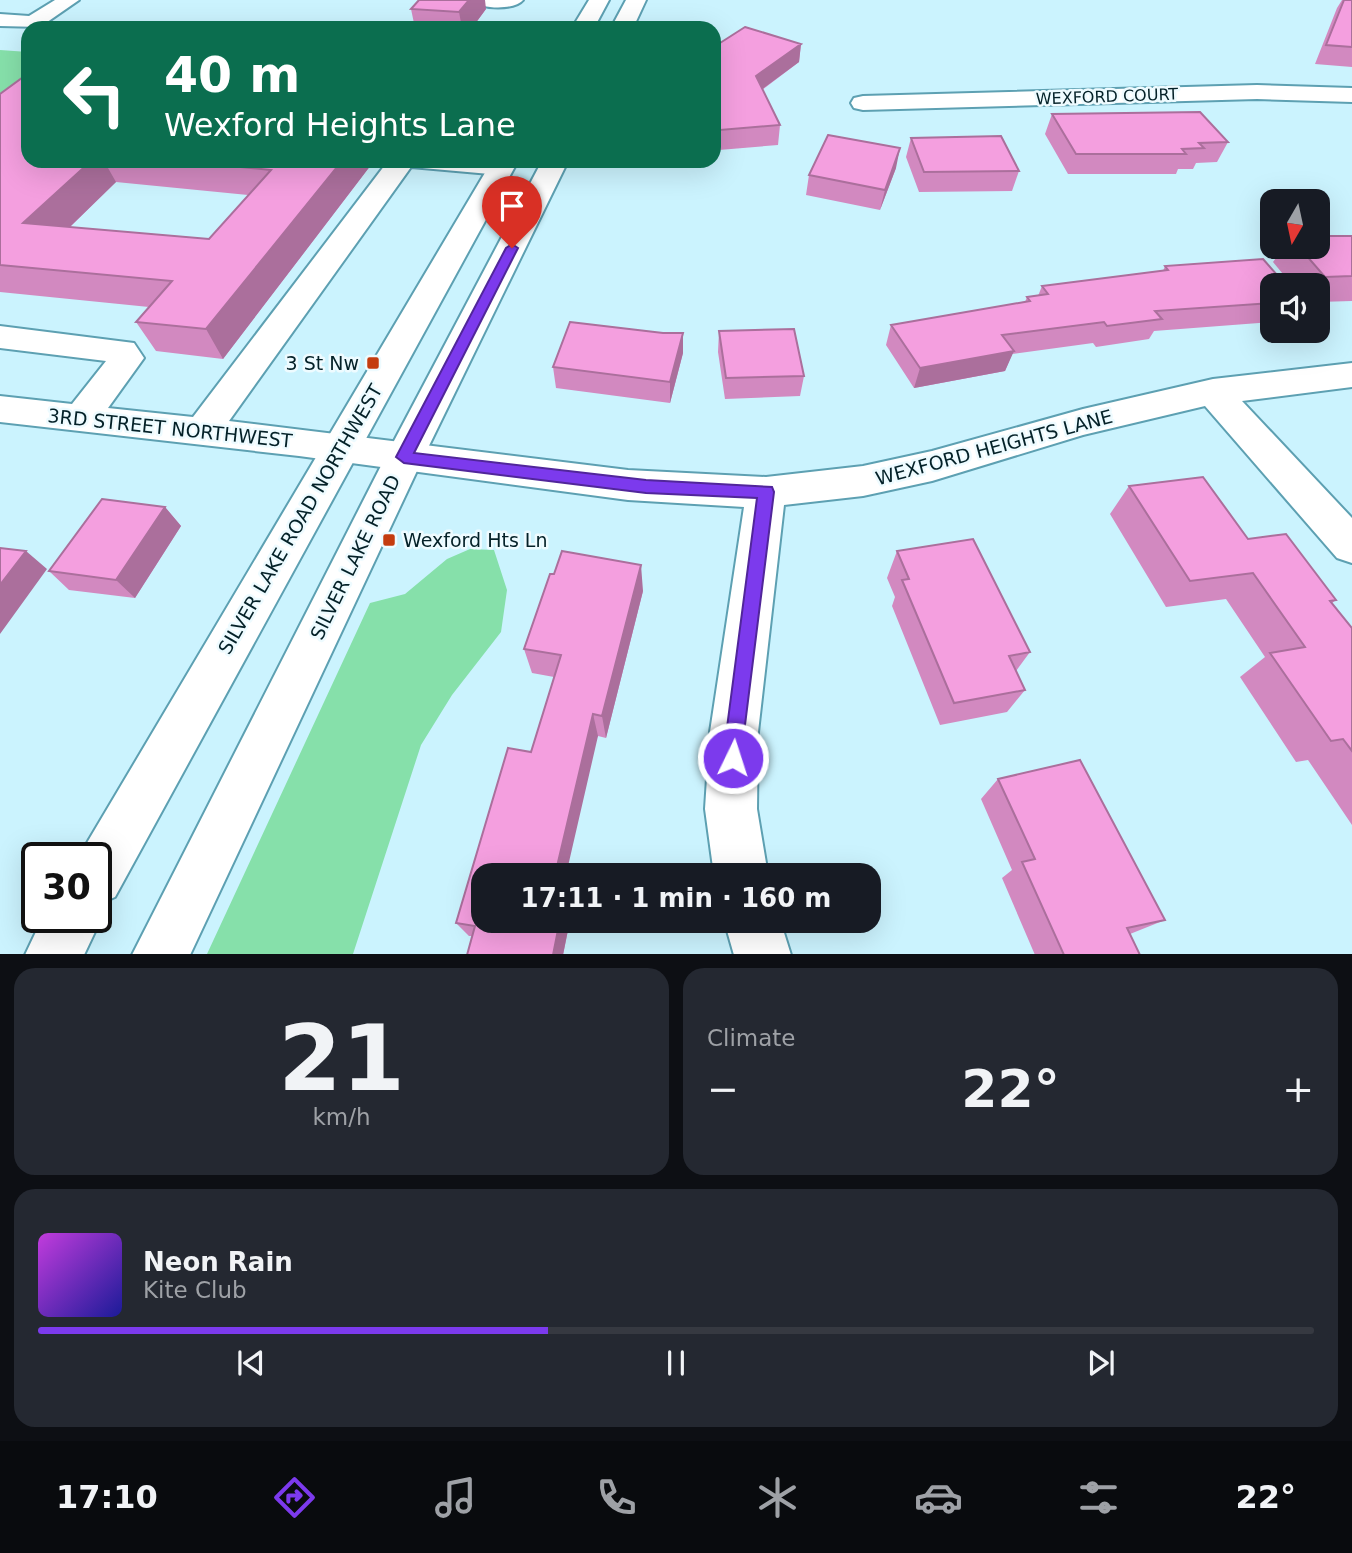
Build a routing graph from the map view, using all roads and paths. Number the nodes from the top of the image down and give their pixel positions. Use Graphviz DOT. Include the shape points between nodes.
graph roads {
  1 [pos="69,0"];
  2 [pos="483,0"];
  3 [pos="513,0"];
  4 [pos="599,0"];
  5 [pos="636,0"];
  6 [pos="0,20"];
  7 [pos="36,21"];
  8 [pos="587,21"];
  9 [pos="626,21"];
  10 [pos="21,22"];
  11 [pos="1352,95"];
  12 [pos="863,103"];
  13 [pos="397,168"];
  14 [pos="501,168"];
  15 [pos="551,168"];
  16 [pos="0,337"];
  17 [pos="1352,375"];
  18 [pos="1213,392"];
  19 [pos="0,409"];
  20 [pos="81,418"];
  21 [pos="202,431"];
  22 [pos="341,447"];
  23 [pos="404,457"];
  24 [pos="766,492"];
  25 [pos="1352,546"];
  26 [pos="112,850"];
  27 [pos="739,863"];
  28 [pos="65,933"];
  29 [pos="756,933"];
  30 [pos="53,954"];
  31 [pos="160,954"];
  32 [pos="763,954"];
  1 -- 7 [label="street"];
  2 -- 3 [label="street"];
  4 -- 8 [label="street"];
  5 -- 9 [label="street"];
  6 -- 10 [label="street"];
  11 -- 12 [label="street, WEXFORD COURT" via="1256,92"];
  13 -- 21 [label="street"];
  14 -- 22 [label="street, SILVER LAKE ROAD NORTHWEST"];
  15 -- 23 [label="street, SILVER LAKE ROAD"];
  16 -- 20 [label="street" via="122,351 127,358"];
  17 -- 18 [label="street, WEXFORD HEIGHTS LANE"];
  18 -- 24 [label="street, WEXFORD HEIGHTS LANE" via="1083,422 932,466 863,481"];
  18 -- 25 [label="street"];
  19 -- 20 [label="street, 3RD STREET NORTHWEST"];
  20 -- 21 [label="street, 3RD STREET NORTHWEST"];
  21 -- 22 [label="street, 3RD STREET NORTHWEST"];
  22 -- 23 [label="street, WEXFORD HEIGHTS LANE"];
  22 -- 26 [label="street, SILVER LAKE ROAD NORTHWEST"];
  23 -- 24 [label="street, WEXFORD HEIGHTS LANE" via="628,485"];
  23 -- 31 [label="street, SILVER LAKE ROAD"];
  24 -- 27 [label="street" via="734,732 731,809"];
  28 -- 30 [label="street"];
  29 -- 32 [label="street"];
}
